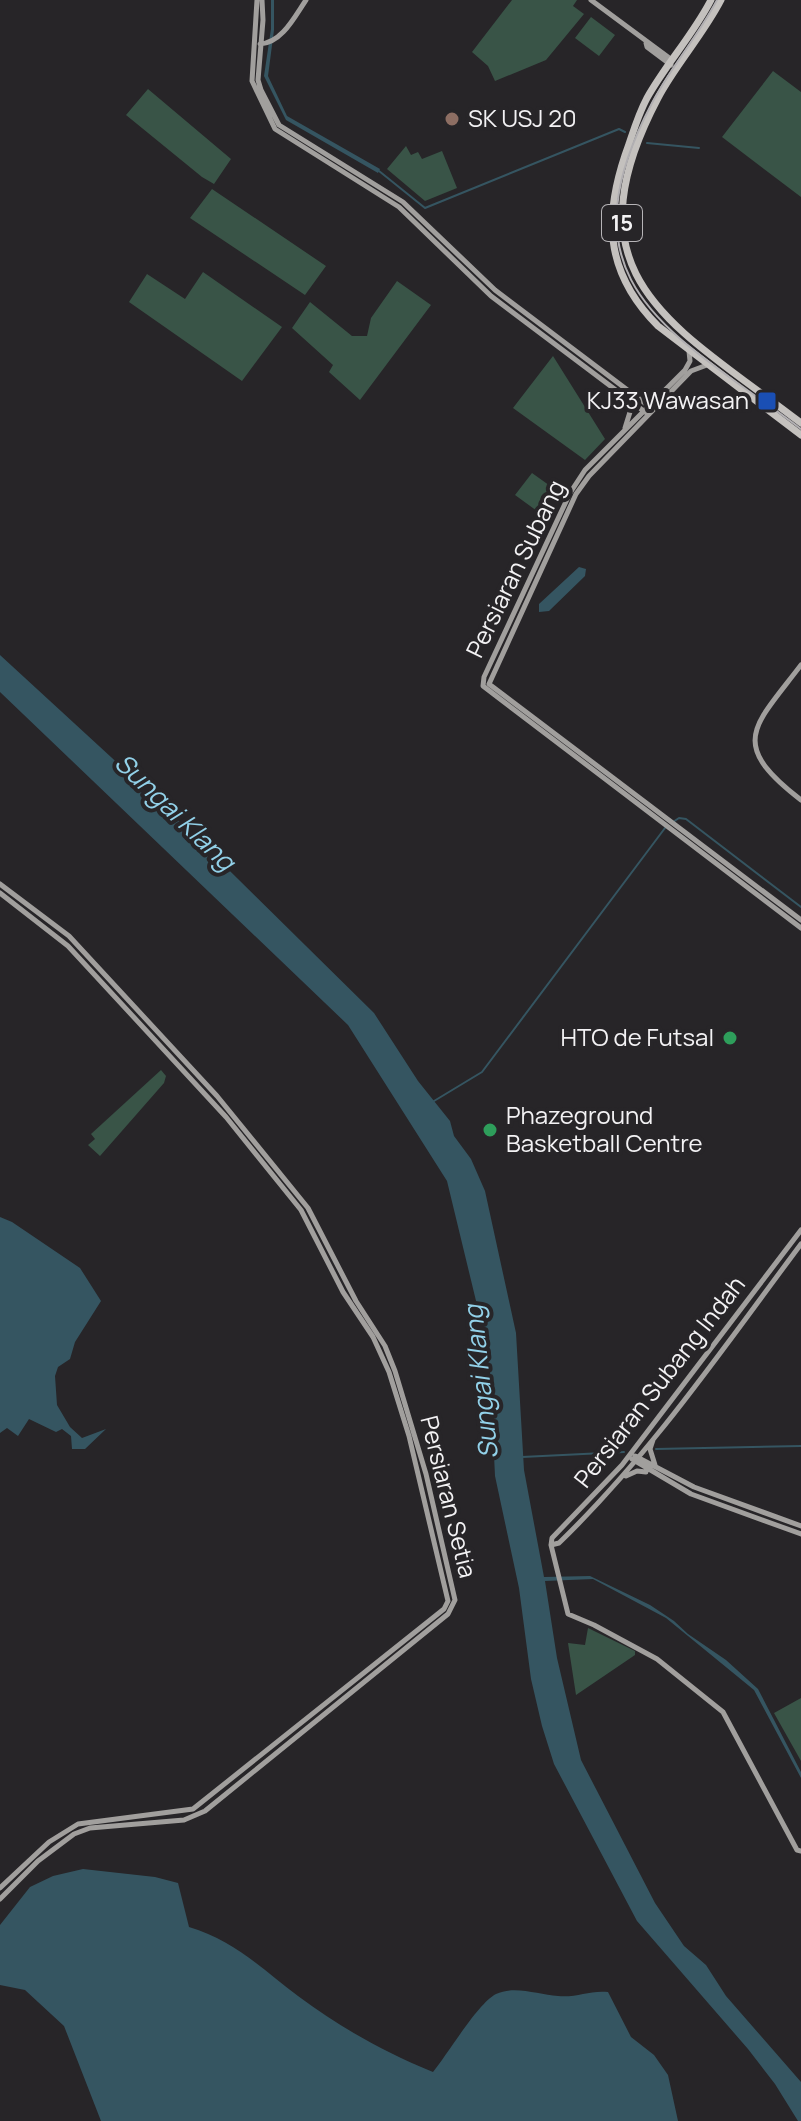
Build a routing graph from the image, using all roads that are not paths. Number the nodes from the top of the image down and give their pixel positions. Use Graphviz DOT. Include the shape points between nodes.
graph roads {
  1 [pos="259,0"];
  2 [pos="306,0"];
  3 [pos="591,0"];
  4 [pos="711,0"];
  5 [pos="721,0"];
  6 [pos="260,44"];
  7 [pos="673,64"];
  8 [pos="689,351"];
  9 [pos="708,365"];
  10 [pos="634,395"];
  11 [pos="660,395"];
  12 [pos="626,397"];
  13 [pos="649,411"];
  14 [pos="801,423"];
  15 [pos="622,433"];
  16 [pos="801,435"];
  17 [pos="562,514"];
  18 [pos="801,665"];
  19 [pos="801,800"];
  20 [pos="676,830"];
  21 [pos="0,884"];
  22 [pos="0,893"];
  23 [pos="801,920"];
  24 [pos="801,928"];
  25 [pos="801,1230"];
  26 [pos="801,1244"];
  27 [pos="655,1436"];
  28 [pos="634,1458"];
  29 [pos="654,1470"];
  30 [pos="621,1478"];
  31 [pos="800,1526"];
  32 [pos="801,1534"];
  33 [pos="551,1545"];
  34 [pos="450,1605"];
  35 [pos="266,1750"];
  36 [pos="272,1757"];
  37 [pos="801,1851"];
  38 [pos="0,1888"];
  39 [pos="0,1899"];
  1 -- 6 [label="street"];
  2 -- 6 [label="street" via="278,37"];
  3 -- 7 [label="street"];
  4 -- 7 [label="main road, 15"];
  5 -- 7 [label="main road, 15"];
  6 -- 10 [label="street" via="258,80 279,125 403,202 495,290"];
  6 -- 12 [label="street" via="252,81 275,129 399,207 491,296"];
  7 -- 8 [label="main road, 15" via="642,107 616,177 612,235 624,280 638,304"];
  7 -- 14 [label="main road, 15" via="623,194 622,224 631,263 645,293 670,322"];
  8 -- 9 [label="main road, 15"];
  8 -- 11 [label="street, Persiaran Subang" via="685,370"];
  9 -- 13 [label="street, Persiaran Subang" via="691,371"];
  9 -- 16 [label="main road"];
  10 -- 11 [label="street" via="647,400"];
  10 -- 13 [label="street"];
  11 -- 13 [label="street, Persiaran Subang"];
  12 -- 13 [label="street"];
  12 -- 15 [label="street" via="630,412"];
  13 -- 15 [label="street, Persiaran Subang"];
  13 -- 17 [label="street, Persiaran Subang"];
  15 -- 17 [label="street, Persiaran Subang" via="585,470"];
  17 -- 20 [label="street, Persiaran Subang" via="483,686"];
  18 -- 19 [label="street" via="759,721 755,737 765,768"];
  20 -- 23 [label="street, Persiaran Subang"];
  20 -- 24 [label="street, Persiaran Subang"];
  21 -- 34 [label="street, Persiaran Setia" via="69,936 217,1096 308,1208 385,1346 403,1392 454,1596"];
  22 -- 34 [label="street, Persiaran Setia" via="68,946 226,1117 301,1210 381,1352 409,1436"];
  25 -- 28 [label="street, Persiaran Subang Indah"];
  26 -- 27 [label="street, Persiaran Subang Indah"];
  27 -- 28 [label="street, Persiaran Subang Indah"];
  27 -- 29 [label="street" via="650,1449"];
  28 -- 29 [label="street"];
  28 -- 30 [label="street, Persiaran Subang Indah"];
  28 -- 33 [label="street, Persiaran Subang Indah" via="552,1538"];
  29 -- 30 [label="street"];
  29 -- 31 [label="street"];
  29 -- 32 [label="street" via="691,1494"];
  30 -- 33 [label="street, Persiaran Subang Indah" via="559,1543"];
  33 -- 37 [label="street" via="571,1617 657,1659 723,1712"];
  34 -- 35 [label="street, Persiaran Setia"];
  34 -- 36 [label="street, Persiaran Setia"];
  35 -- 36 [label="street"];
  35 -- 38 [label="street, Persiaran Setia" via="193,1809 71,1827"];
  36 -- 39 [label="street, Persiaran Setia" via="194,1817 90,1828 72,1835"];
}
